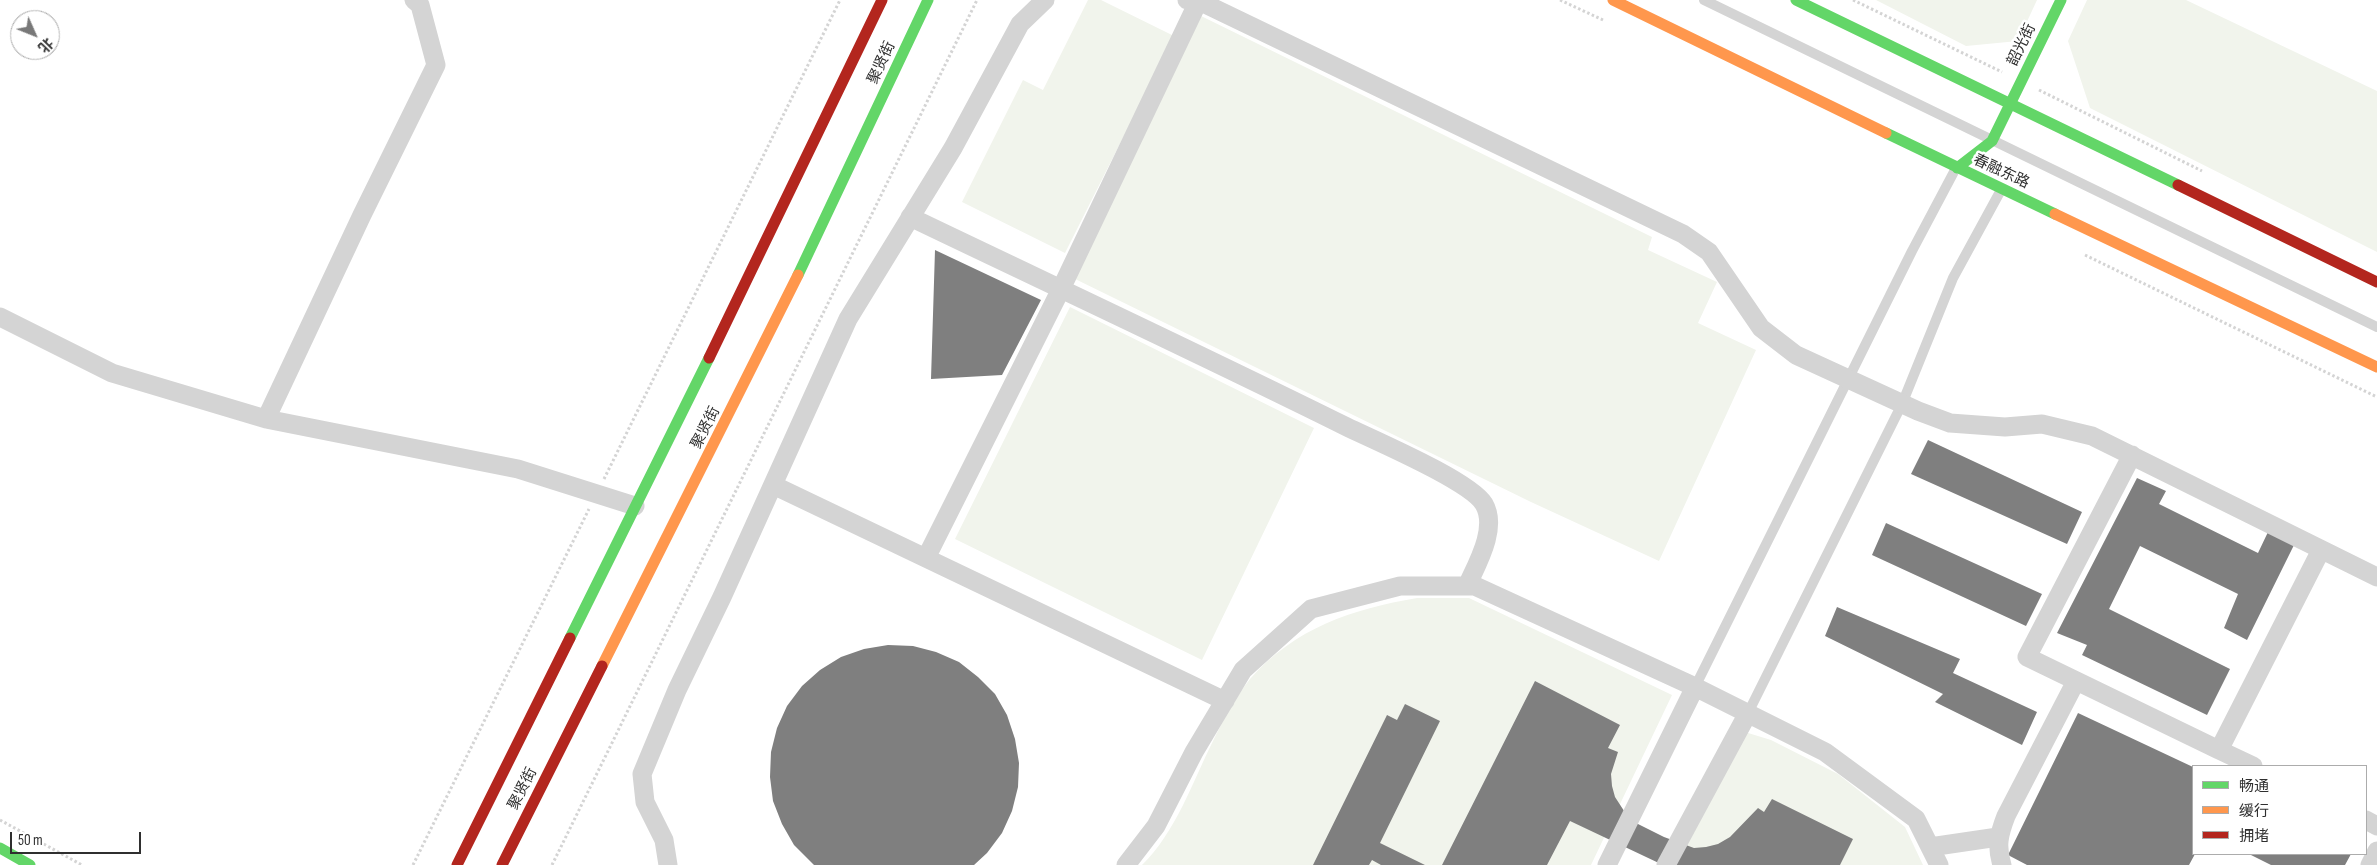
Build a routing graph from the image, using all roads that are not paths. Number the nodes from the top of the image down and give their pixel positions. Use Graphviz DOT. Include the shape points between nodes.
graph roads {
  1 [pos="414,0"];
  2 [pos="882,0"];
  3 [pos="928,0"];
  4 [pos="1045,0"];
  5 [pos="1613,0"];
  6 [pos="1704,0"];
  7 [pos="1796,0"];
  8 [pos="2061,0"];
  9 [pos="1192,1"];
  10 [pos="2011,103"];
  11 [pos="1993,146"];
  12 [pos="1957,168"];
  13 [pos="1998,170"];
  14 [pos="2002,189"];
  15 [pos="910,217"];
  16 [pos="2377,282"];
  17 [pos="1061,289"];
  18 [pos="0,318"];
  19 [pos="2377,327"];
  20 [pos="2377,367"];
  21 [pos="1849,379"];
  22 [pos="1902,404"];
  23 [pos="266,419"];
  24 [pos="2132,455"];
  25 [pos="773,485"];
  26 [pos="636,506"];
  27 [pos="2321,550"];
  28 [pos="926,558"];
  29 [pos="2377,577"];
  30 [pos="1467,586"];
  31 [pos="2076,681"];
  32 [pos="1695,687"];
  33 [pos="1225,701"];
  34 [pos="1748,714"];
  35 [pos="2219,750"];
  36 [pos="2251,765"];
  37 [pos="1998,837"];
  38 [pos="1930,847"];
  39 [pos="0,848"];
  40 [pos="2377,851"];
  41 [pos="30,865"];
  42 [pos="458,865"];
  43 [pos="502,865"];
  44 [pos="668,865"];
  45 [pos="1126,865"];
  46 [pos="1607,865"];
  47 [pos="1666,865"];
  48 [pos="1939,865"];
  49 [pos="2002,865"];
  50 [pos="2370,865"];
  1 -- 23 [label="street" via="420,5 436,66"];
  2 -- 26 [label="main road, 聚贤街"];
  3 -- 43 [label="main road, 聚贤街" via="767,340"];
  4 -- 15 [label="street" via="1020,24 953,148"];
  5 -- 12 [label="main road, 春融东路"];
  6 -- 11 [label="lane"];
  7 -- 10 [label="main road"];
  8 -- 10 [label="main road, 韶光街"];
  9 -- 17 [label="street"];
  9 -- 21 [label="street" via="1683,234 1709,252 1761,328 1796,354"];
  10 -- 11 [label="main road, 韶光街"];
  10 -- 16 [label="main road"];
  11 -- 12 [label="main road"];
  11 -- 19 [label="lane"];
  12 -- 14 [label="main road, 春融东路"];
  12 -- 21 [label="lane"];
  13 -- 14 [label="main road"];
  14 -- 20 [label="main road, 春融东路"];
  14 -- 22 [label="lane" via="1953,278"];
  15 -- 17 [label="street"];
  15 -- 25 [label="street" via="848,319"];
  17 -- 28 [label="street"];
  17 -- 30 [label="street" via="1472,490 1489,513 1485,547"];
  18 -- 23 [label="street" via="112,373"];
  21 -- 22 [label="street"];
  21 -- 32 [label="lane"];
  22 -- 24 [label="street" via="1950,423 2005,427 2042,424 2092,436"];
  22 -- 34 [label="lane"];
  23 -- 26 [label="street" via="518,469"];
  24 -- 27 [label="street"];
  24 -- 31 [label="street" via="2027,658"];
  25 -- 28 [label="street"];
  25 -- 44 [label="street" via="677,690 642,774 645,802 664,840"];
  26 -- 42 [label="main road, 聚贤街"];
  27 -- 29 [label="street"];
  27 -- 35 [label="street"];
  28 -- 33 [label="street"];
  30 -- 32 [label="street" via="1474,586"];
  30 -- 33 [label="street" via="1400,586 1311,609 1243,670"];
  31 -- 35 [label="street"];
  31 -- 37 [label="street"];
  32 -- 34 [label="street"];
  32 -- 46 [label="street"];
  33 -- 45 [label="street" via="1156,826"];
  34 -- 38 [label="street" via="1826,752 1916,819"];
  34 -- 47 [label="street"];
  35 -- 36 [label="street"];
  37 -- 38 [label="street"];
  37 -- 49 [label="street"];
  38 -- 48 [label="street"];
  39 -- 41 [label="main road"];
  40 -- 50 [label="street"];
}
